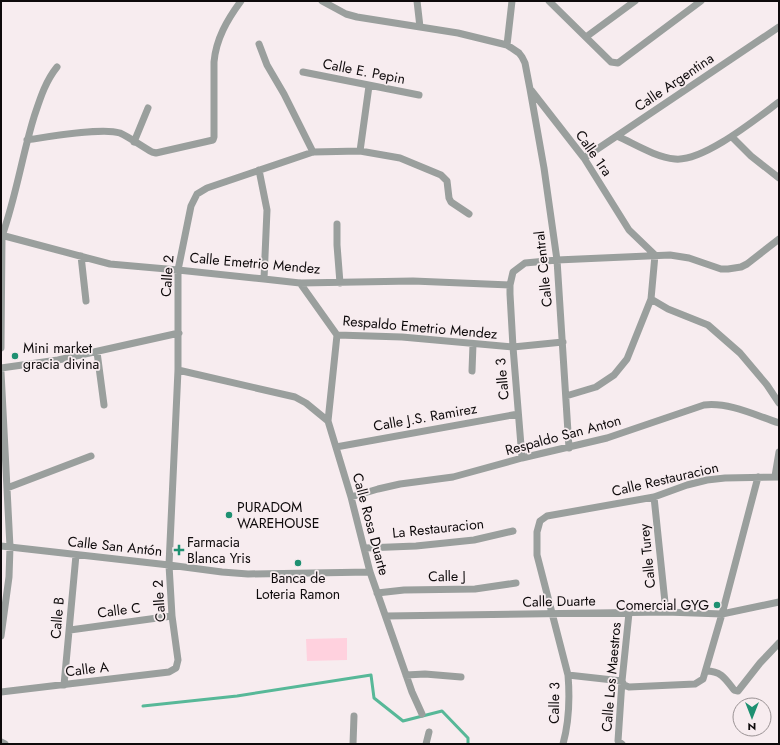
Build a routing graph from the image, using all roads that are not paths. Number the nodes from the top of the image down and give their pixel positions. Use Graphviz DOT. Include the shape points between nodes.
graph roads {
  1 [pos="241,1"];
  2 [pos="322,1"];
  3 [pos="417,1"];
  4 [pos="549,1"];
  5 [pos="635,1"];
  6 [pos="701,1"];
  7 [pos="511,2"];
  8 [pos="420,27"];
  9 [pos="779,27"];
  10 [pos="586,36"];
  11 [pos="259,44"];
  12 [pos="507,45"];
  13 [pos="57,67"];
  14 [pos="303,72"];
  15 [pos="369,86"];
  16 [pos="530,89"];
  17 [pos="419,95"];
  18 [pos="779,102"];
  19 [pos="148,108"];
  20 [pos="618,136"];
  21 [pos="732,137"];
  22 [pos="27,140"];
  23 [pos="134,142"];
  24 [pos="360,151"];
  25 [pos="313,152"];
  26 [pos="584,158"];
  27 [pos="259,170"];
  28 [pos="779,178"];
  29 [pos="469,214"];
  30 [pos="337,224"];
  31 [pos="2,235"];
  32 [pos="779,239"];
  33 [pos="655,255"];
  34 [pos="81,256"];
  35 [pos="557,260"];
  36 [pos="178,270"];
  37 [pos="264,279"];
  38 [pos="300,283"];
  39 [pos="340,283"];
  40 [pos="510,285"];
  41 [pos="651,299"];
  42 [pos="86,301"];
  43 [pos="178,333"];
  44 [pos="336,335"];
  45 [pos="563,342"];
  46 [pos="473,344"];
  47 [pos="513,347"];
  48 [pos="1,348"];
  49 [pos="98,352"];
  50 [pos="1,368"];
  51 [pos="178,370"];
  52 [pos="472,371"];
  53 [pos="1,372"];
  54 [pos="566,396"];
  55 [pos="779,403"];
  56 [pos="104,405"];
  57 [pos="518,414"];
  58 [pos="328,421"];
  59 [pos="779,423"];
  60 [pos="336,447"];
  61 [pos="568,448"];
  62 [pos="779,452"];
  63 [pos="92,456"];
  64 [pos="522,458"];
  65 [pos="777,476"];
  66 [pos="758,477"];
  67 [pos="7,488"];
  68 [pos="351,497"];
  69 [pos="654,497"];
  70 [pos="540,521"];
  71 [pos="513,531"];
  72 [pos="1,546"];
  73 [pos="10,547"];
  74 [pos="365,548"];
  75 [pos="76,555"];
  76 [pos="169,565"];
  77 [pos="370,572"];
  78 [pos="516,582"];
  79 [pos="377,593"];
  80 [pos="779,602"];
  81 [pos="666,612"];
  82 [pos="629,613"];
  83 [pos="551,614"];
  84 [pos="722,614"];
  85 [pos="172,616"];
  86 [pos="386,616"];
  87 [pos="70,630"];
  88 [pos="1,636"];
  89 [pos="779,643"];
  90 [pos="176,668"];
  91 [pos="706,670"];
  92 [pos="406,674"];
  93 [pos="568,675"];
  94 [pos="461,677"];
  95 [pos="622,681"];
  96 [pos="64,685"];
  97 [pos="1,692"];
  98 [pos="422,714"];
  99 [pos="354,716"];
  100 [pos="429,732"];
  101 [pos="1,742"];
  102 [pos="621,743"];
  103 [pos="5,744"];
  104 [pos="353,744"];
  105 [pos="426,744"];
  106 [pos="563,744"];
  1 -- 23 [label="street" via="223,29 215,51 213,140 156,153"];
  2 -- 8 [label="street, Calle 1ra" via="357,17"];
  3 -- 8 [label="street"];
  4 -- 10 [label="street"];
  5 -- 10 [label="street"];
  6 -- 10 [label="street" via="618,63 611,62"];
  7 -- 12 [label="street"];
  8 -- 12 [label="street, Calle 1ra"];
  9 -- 20 [label="street, Calle Argentina"];
  11 -- 25 [label="street" via="267,65"];
  12 -- 16 [label="street, Calle 1ra" via="522,57"];
  13 -- 22 [label="street" via="48,77 42,91"];
  14 -- 15 [label="street, Calle E. Pepin"];
  15 -- 17 [label="street, Calle E. Pepin"];
  15 -- 24 [label="street"];
  16 -- 26 [label="street, Calle 1ra"];
  16 -- 35 [label="street, Calle Central"];
  18 -- 21 [label="street"];
  19 -- 23 [label="street"];
  20 -- 21 [label="street" via="661,156 675,159 687,158"];
  20 -- 26 [label="street, Calle Argentina"];
  21 -- 28 [label="street"];
  22 -- 23 [label="street" via="111,132 120,133"];
  22 -- 31 [label="street"];
  24 -- 25 [label="street, Calle 2"];
  24 -- 29 [label="street, Calle 2" via="400,158 441,175 447,181 451,202"];
  25 -- 27 [label="street, Calle 2"];
  26 -- 33 [label="street, Calle 1ra" via="629,230"];
  27 -- 36 [label="street, Calle 2" via="197,194 191,206"];
  27 -- 37 [label="street" via="267,210"];
  30 -- 39 [label="street"];
  31 -- 34 [label="street, Calle Emetrio Mendez"];
  31 -- 48 [label="street"];
  32 -- 33 [label="street, Calle 3" via="748,264 734,269 721,269 689,258"];
  33 -- 35 [label="street, Calle 3"];
  33 -- 41 [label="street"];
  34 -- 36 [label="street, Calle Emetrio Mendez" via="110,264"];
  34 -- 42 [label="street"];
  35 -- 40 [label="street, Calle 3" via="525,263 513,272"];
  35 -- 45 [label="street, Calle Central"];
  36 -- 37 [label="street, Calle Emetrio Mendez"];
  36 -- 43 [label="street, Calle 2"];
  37 -- 38 [label="street, Calle Emetrio Mendez"];
  38 -- 39 [label="street, Calle Emetrio Mendez"];
  38 -- 44 [label="street, Respaldo Emetrio Mendez"];
  39 -- 40 [label="street, Calle Emetrio Mendez" via="413,281"];
  40 -- 47 [label="street, Calle 3"];
  41 -- 54 [label="street" via="627,359 614,376 596,387"];
  41 -- 55 [label="street" via="668,309 708,325 740,353"];
  43 -- 49 [label="street"];
  43 -- 51 [label="street, Calle 2"];
  44 -- 46 [label="street, Respaldo Emetrio Mendez" via="402,337"];
  44 -- 58 [label="street, Calle Rosa Duarte"];
  45 -- 47 [label="street, Respaldo Emetrio Mendez"];
  45 -- 54 [label="street, Calle Central"];
  46 -- 47 [label="street, Respaldo Emetrio Mendez"];
  46 -- 52 [label="street"];
  47 -- 57 [label="street, Calle 3"];
  49 -- 50 [label="street"];
  49 -- 56 [label="street"];
  51 -- 58 [label="street" via="295,397"];
  51 -- 76 [label="street, Calle 2"];
  53 -- 67 [label="street"];
  54 -- 61 [label="street, Calle Central"];
  57 -- 60 [label="street, Calle J.S. Ramirez"];
  57 -- 64 [label="street, Calle 3"];
  58 -- 60 [label="street, Calle Rosa Duarte"];
  59 -- 61 [label="street, Respaldo San Anton" via="725,405 704,405 607,438"];
  60 -- 68 [label="street, Calle Rosa Duarte"];
  61 -- 64 [label="street, Respaldo San Anton"];
  62 -- 65 [label="street"];
  63 -- 67 [label="street"];
  64 -- 68 [label="street, Respaldo San Anton" via="453,478 378,488"];
  65 -- 66 [label="street, Calle Restauracion"];
  66 -- 69 [label="street, Calle Restauracion" via="708,480"];
  66 -- 84 [label="street"];
  67 -- 73 [label="street"];
  68 -- 74 [label="street, Calle Rosa Duarte"];
  69 -- 70 [label="street, Calle Restauracion" via="547,516"];
  69 -- 81 [label="street, Calle Turey"];
  70 -- 83 [label="street, Calle 3" via="537,532 537,555"];
  71 -- 74 [label="street, La Restauracion" via="474,540"];
  72 -- 73 [label="street, Calle San Antón"];
  73 -- 75 [label="street, Calle San Antón"];
  73 -- 88 [label="street" via="9,577"];
  74 -- 77 [label="street, Calle Rosa Duarte"];
  75 -- 76 [label="street, Calle San Antón"];
  75 -- 87 [label="street, Calle B"];
  76 -- 77 [label="street, Calle San Antón" via="248,574"];
  76 -- 85 [label="street, Calle 2"];
  77 -- 79 [label="street, Calle Rosa Duarte"];
  78 -- 79 [label="street, Calle J" via="475,589"];
  79 -- 86 [label="street, Calle Rosa Duarte"];
  80 -- 84 [label="street, Calle Duarte"];
  81 -- 82 [label="street, Calle Duarte"];
  81 -- 84 [label="street, Calle Duarte"];
  82 -- 83 [label="street, Calle Duarte"];
  82 -- 95 [label="street, Calle Los Maestros"];
  83 -- 86 [label="street, Calle Duarte"];
  83 -- 93 [label="street, Calle 3"];
  84 -- 91 [label="street"];
  85 -- 87 [label="street, Calle C"];
  85 -- 90 [label="street, Calle 2" via="178,660"];
  86 -- 92 [label="street, Calle Rosa Duarte"];
  87 -- 96 [label="street, Calle B"];
  89 -- 91 [label="street" via="738,691 734,690 718,672"];
  90 -- 96 [label="street, Calle A" via="169,672"];
  91 -- 95 [label="street" via="703,679 695,684 629,687"];
  92 -- 94 [label="street"];
  92 -- 98 [label="street, Calle Rosa Duarte"];
  93 -- 95 [label="street"];
  93 -- 106 [label="street, Calle 3" via="568,728"];
  95 -- 102 [label="street, Calle Los Maestros" via="618,741"];
  96 -- 97 [label="street, Calle A"];
  99 -- 104 [label="street"];
  100 -- 105 [label="street"];
  101 -- 103 [label="street"];
}
